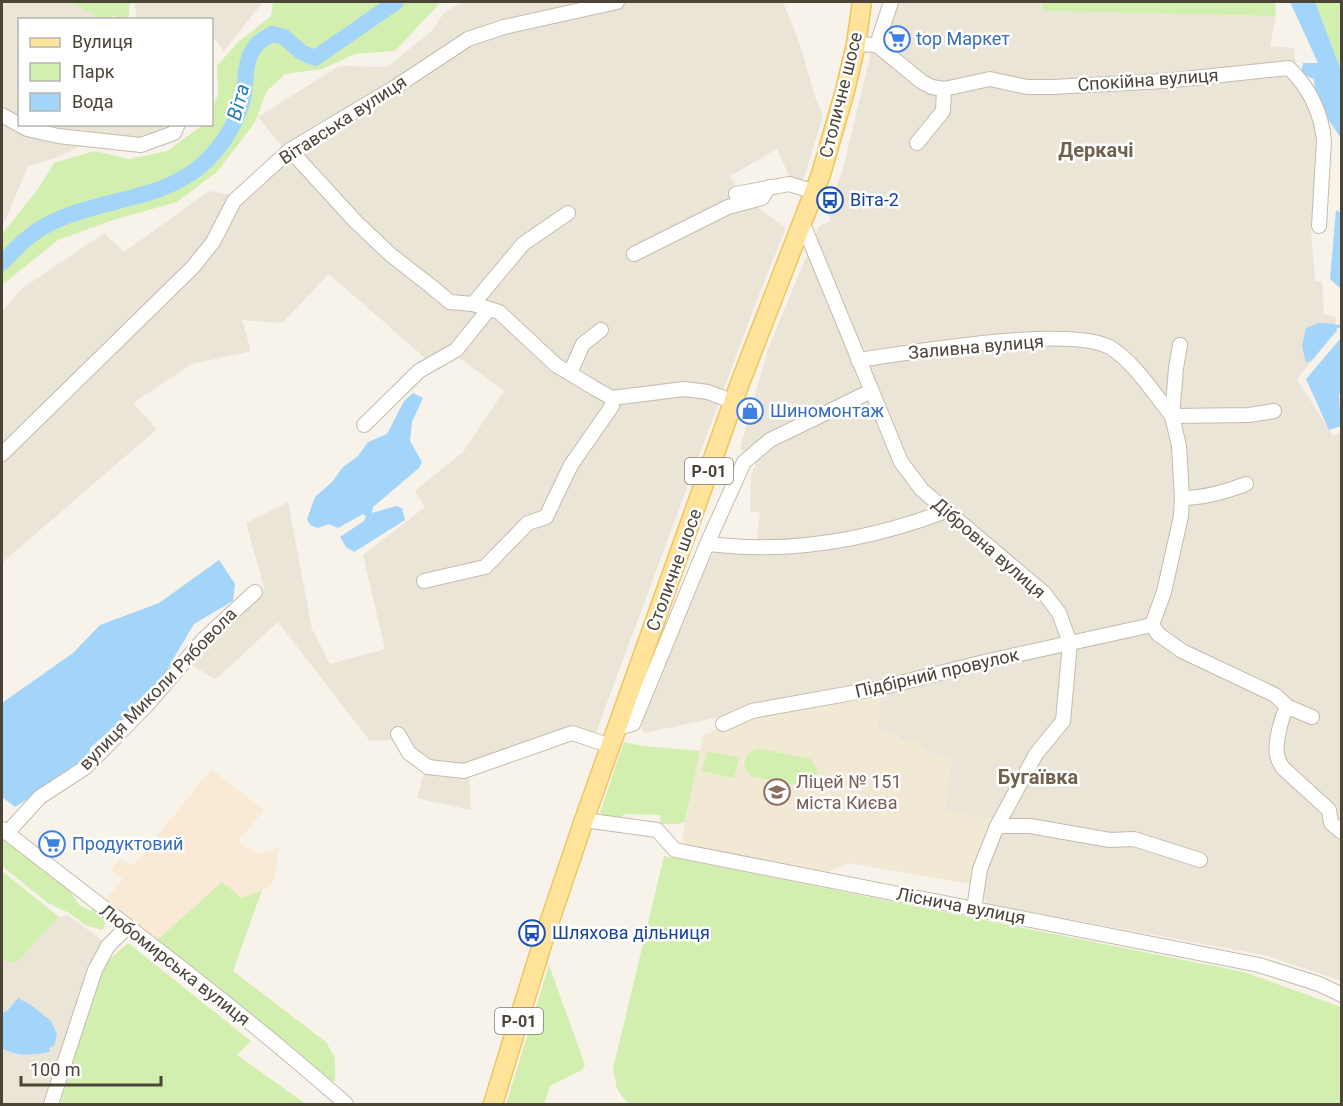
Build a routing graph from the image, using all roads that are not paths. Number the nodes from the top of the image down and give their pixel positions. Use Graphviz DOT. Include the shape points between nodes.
graph roads {
  1 [pos="617,2"];
  2 [pos="861,2"];
  3 [pos="891,2"];
  4 [pos="856,44"];
  5 [pos="877,45"];
  6 [pos="944,89"];
  7 [pos="2,115"];
  8 [pos="18,124"];
  9 [pos="22,126"];
  10 [pos="177,126"];
  11 [pos="917,143"];
  12 [pos="290,150"];
  13 [pos="769,187"];
  14 [pos="815,192"];
  15 [pos="736,194"];
  16 [pos="568,213"];
  17 [pos="803,224"];
  18 [pos="1318,226"];
  19 [pos="634,254"];
  20 [pos="473,304"];
  21 [pos="489,309"];
  22 [pos="601,330"];
  23 [pos="1180,345"];
  24 [pos="858,360"];
  25 [pos="570,373"];
  26 [pos="871,392"];
  27 [pos="612,398"];
  28 [pos="734,402"];
  29 [pos="1274,411"];
  30 [pos="1172,416"];
  31 [pos="364,425"];
  32 [pos="2,454"];
  33 [pos="1246,484"];
  34 [pos="1182,498"];
  35 [pos="946,511"];
  36 [pos="707,544"];
  37 [pos="424,580"];
  38 [pos="255,592"];
  39 [pos="1152,624"];
  40 [pos="1070,643"];
  41 [pos="1288,707"];
  42 [pos="1312,717"];
  43 [pos="723,724"];
  44 [pos="617,728"];
  45 [pos="398,734"];
  46 [pos="611,746"];
  47 [pos="584,820"];
  48 [pos="997,826"];
  49 [pos="4,831"];
  50 [pos="1341,832"];
  51 [pos="1200,860"];
  52 [pos="974,909"];
  53 [pos="127,927"];
  54 [pos="1341,995"];
  55 [pos="51,1104"];
  56 [pos="346,1104"];
  57 [pos="493,1104"];
  1 -- 12 [label="street, Вітавська вулиця" via="468,39"];
  2 -- 4 [label="main road, Столичне шосе / Р-01"];
  3 -- 5 [label="street"];
  4 -- 5 [label="street"];
  4 -- 14 [label="main road, Столичне шосе / Р-01" via="836,129"];
  5 -- 6 [label="street" via="922,82"];
  6 -- 11 [label="street" via="943,111"];
  6 -- 18 [label="street, Спокійна вулиця" via="990,79 1027,87 1052,87 1289,68 1300,79 1323,127"];
  7 -- 8 [label="street"];
  9 -- 10 [label="street" via="58,136 141,145 174,133"];
  12 -- 20 [label="street" via="391,255 450,302"];
  12 -- 32 [label="street, Вітавська вулиця" via="234,201 213,242 193,267"];
  13 -- 14 [label="street" via="789,184"];
  13 -- 15 [label="street"];
  13 -- 19 [label="street" via="762,198 728,207"];
  14 -- 17 [label="main road, Столичне шосе / Р-01"];
  16 -- 20 [label="street" via="523,244"];
  17 -- 24 [label="street, Дібровна вулиця"];
  17 -- 28 [label="main road, Столичне шосе / Р-01"];
  20 -- 21 [label="street"];
  21 -- 25 [label="street" via="499,312"];
  21 -- 31 [label="street" via="456,350 419,372"];
  22 -- 25 [label="street" via="583,344"];
  23 -- 30 [label="street"];
  24 -- 26 [label="street, Дібровна вулиця"];
  24 -- 30 [label="street, Заливна вулиця" via="1018,340 1098,343 1123,357"];
  25 -- 27 [label="street"];
  26 -- 35 [label="street, Дібровна вулиця" via="901,462 922,490"];
  26 -- 36 [label="street" via="771,440 744,462"];
  27 -- 28 [label="street" via="684,389 708,392"];
  27 -- 37 [label="street" via="612,406 571,465 546,517 528,523 485,567"];
  28 -- 44 [label="main road, Столичне шосе / Р-01"];
  29 -- 30 [label="street"];
  30 -- 34 [label="street" via="1179,446"];
  33 -- 34 [label="street" via="1198,498"];
  34 -- 39 [label="street" via="1164,591"];
  35 -- 36 [label="street" via="910,524 822,543 753,547"];
  35 -- 40 [label="street, Дібровна вулиця" via="1044,594 1059,613"];
  36 -- 44 [label="street" via="633,724"];
  38 -- 49 [label="street, вулиця Миколи Рябовола" via="203,640 86,767 40,797"];
  39 -- 40 [label="street, Підбірний провулок"];
  39 -- 41 [label="street" via="1158,634 1182,651 1275,695"];
  40 -- 43 [label="street, Підбірний провулок" via="880,688 752,711"];
  40 -- 48 [label="street, Дібровна вулиця" via="1063,721 1036,754"];
  41 -- 42 [label="street"];
  41 -- 50 [label="street" via="1283,713 1278,761 1329,810 1331,824"];
  44 -- 46 [label="main road, Столичне шосе / Р-01"];
  45 -- 46 [label="street" via="410,753 428,767 464,771 572,733"];
  46 -- 47 [label="main road, Столичне шосе / Р-01"];
  47 -- 52 [label="street, Ліснича вулиця" via="657,830 675,850"];
  47 -- 57 [label="main road, Столичне шосе / Р-01"];
  48 -- 51 [label="street" via="1030,826 1110,840 1134,839"];
  48 -- 52 [label="street, Дібровна вулиця" via="980,868"];
  49 -- 53 [label="street, Любомирська вулиця"];
  52 -- 54 [label="street, Ліснича вулиця" via="1259,966 1319,984"];
  53 -- 55 [label="street" via="108,946 95,970"];
  53 -- 56 [label="street, Любомирська вулиця"];
}
